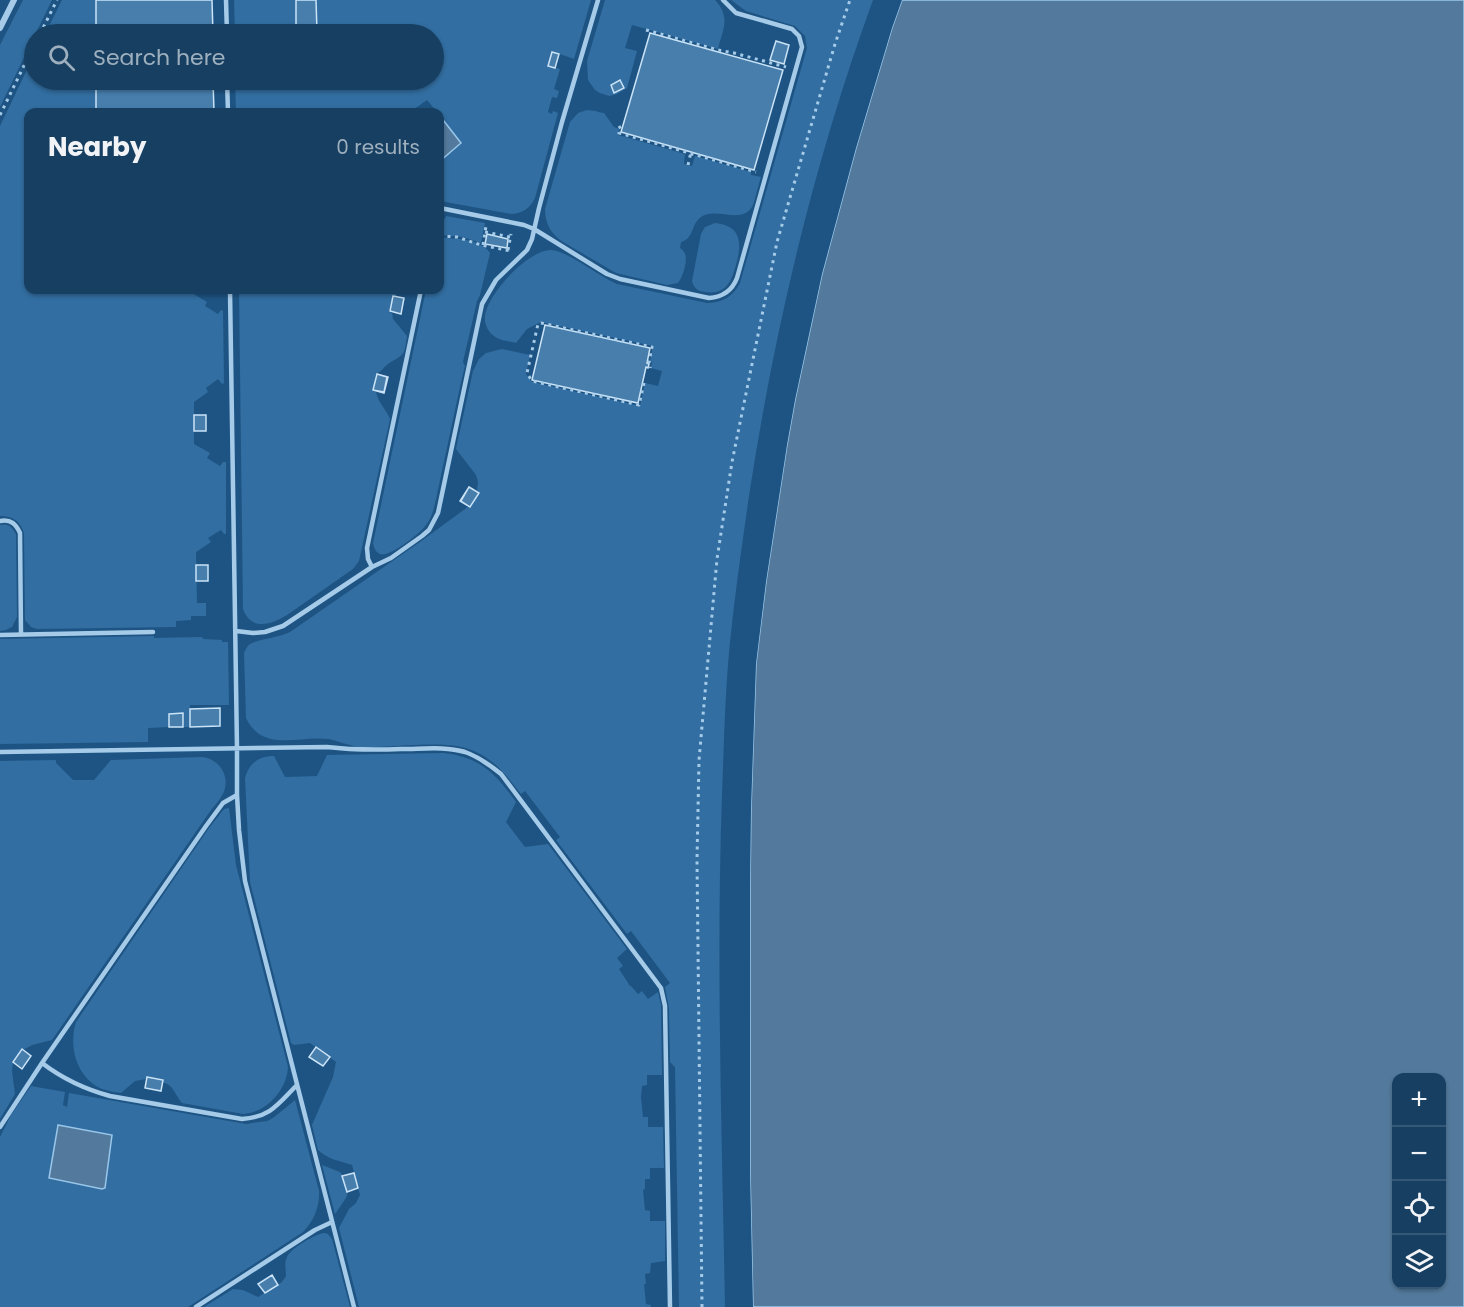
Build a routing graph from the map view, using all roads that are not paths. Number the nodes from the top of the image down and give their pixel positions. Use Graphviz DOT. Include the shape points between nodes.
graph roads {
  1 [pos="14,0"];
  2 [pos="226,0"];
  3 [pos="598,0"];
  4 [pos="723,0"];
  5 [pos="227,24"];
  6 [pos="0,28"];
  7 [pos="227,90"];
  8 [pos="228,108"];
  9 [pos="444,209"];
  10 [pos="534,230"];
  11 [pos="230,294"];
  12 [pos="420,294"];
  13 [pos="0,520"];
  14 [pos="372,567"];
  15 [pos="236,631"];
  16 [pos="153,632"];
  17 [pos="21,634"];
  18 [pos="0,635"];
  19 [pos="237,748"];
  20 [pos="0,752"];
  21 [pos="237,795"];
  22 [pos="42,1063"];
  23 [pos="297,1085"];
  24 [pos="0,1127"];
  25 [pos="332,1222"];
  26 [pos="196,1307"];
  27 [pos="354,1307"];
  28 [pos="670,1307"];
  1 -- 6 [label="street"];
  2 -- 5 [label="lane"];
  3 -- 10 [label="lane"];
  4 -- 10 [label="lane" via="736,13 792,29 802,41 734,284 727,293 709,298 615,278"];
  7 -- 8 [label="lane"];
  9 -- 10 [label="lane"];
  10 -- 14 [label="lane" via="527,250 496,280 482,304 438,513 422,536"];
  11 -- 15 [label="lane"];
  12 -- 14 [label="lane" via="367,548"];
  13 -- 17 [label="lane" via="12,522 20,533"];
  14 -- 15 [label="lane" via="277,629"];
  15 -- 19 [label="lane"];
  16 -- 17 [label="lane"];
  17 -- 18 [label="lane"];
  19 -- 20 [label="lane"];
  19 -- 21 [label="lane"];
  19 -- 28 [label="lane" via="443,748 475,756 501,774 661,988 665,1006"];
  21 -- 22 [label="lane" via="223,803 206,826"];
  21 -- 23 [label="lane" via="245,881"];
  22 -- 23 [label="lane" via="75,1085 92,1091 242,1119 271,1111"];
  22 -- 24 [label="lane"];
  23 -- 25 [label="lane"];
  25 -- 26 [label="lane"];
  25 -- 27 [label="lane"];
}
